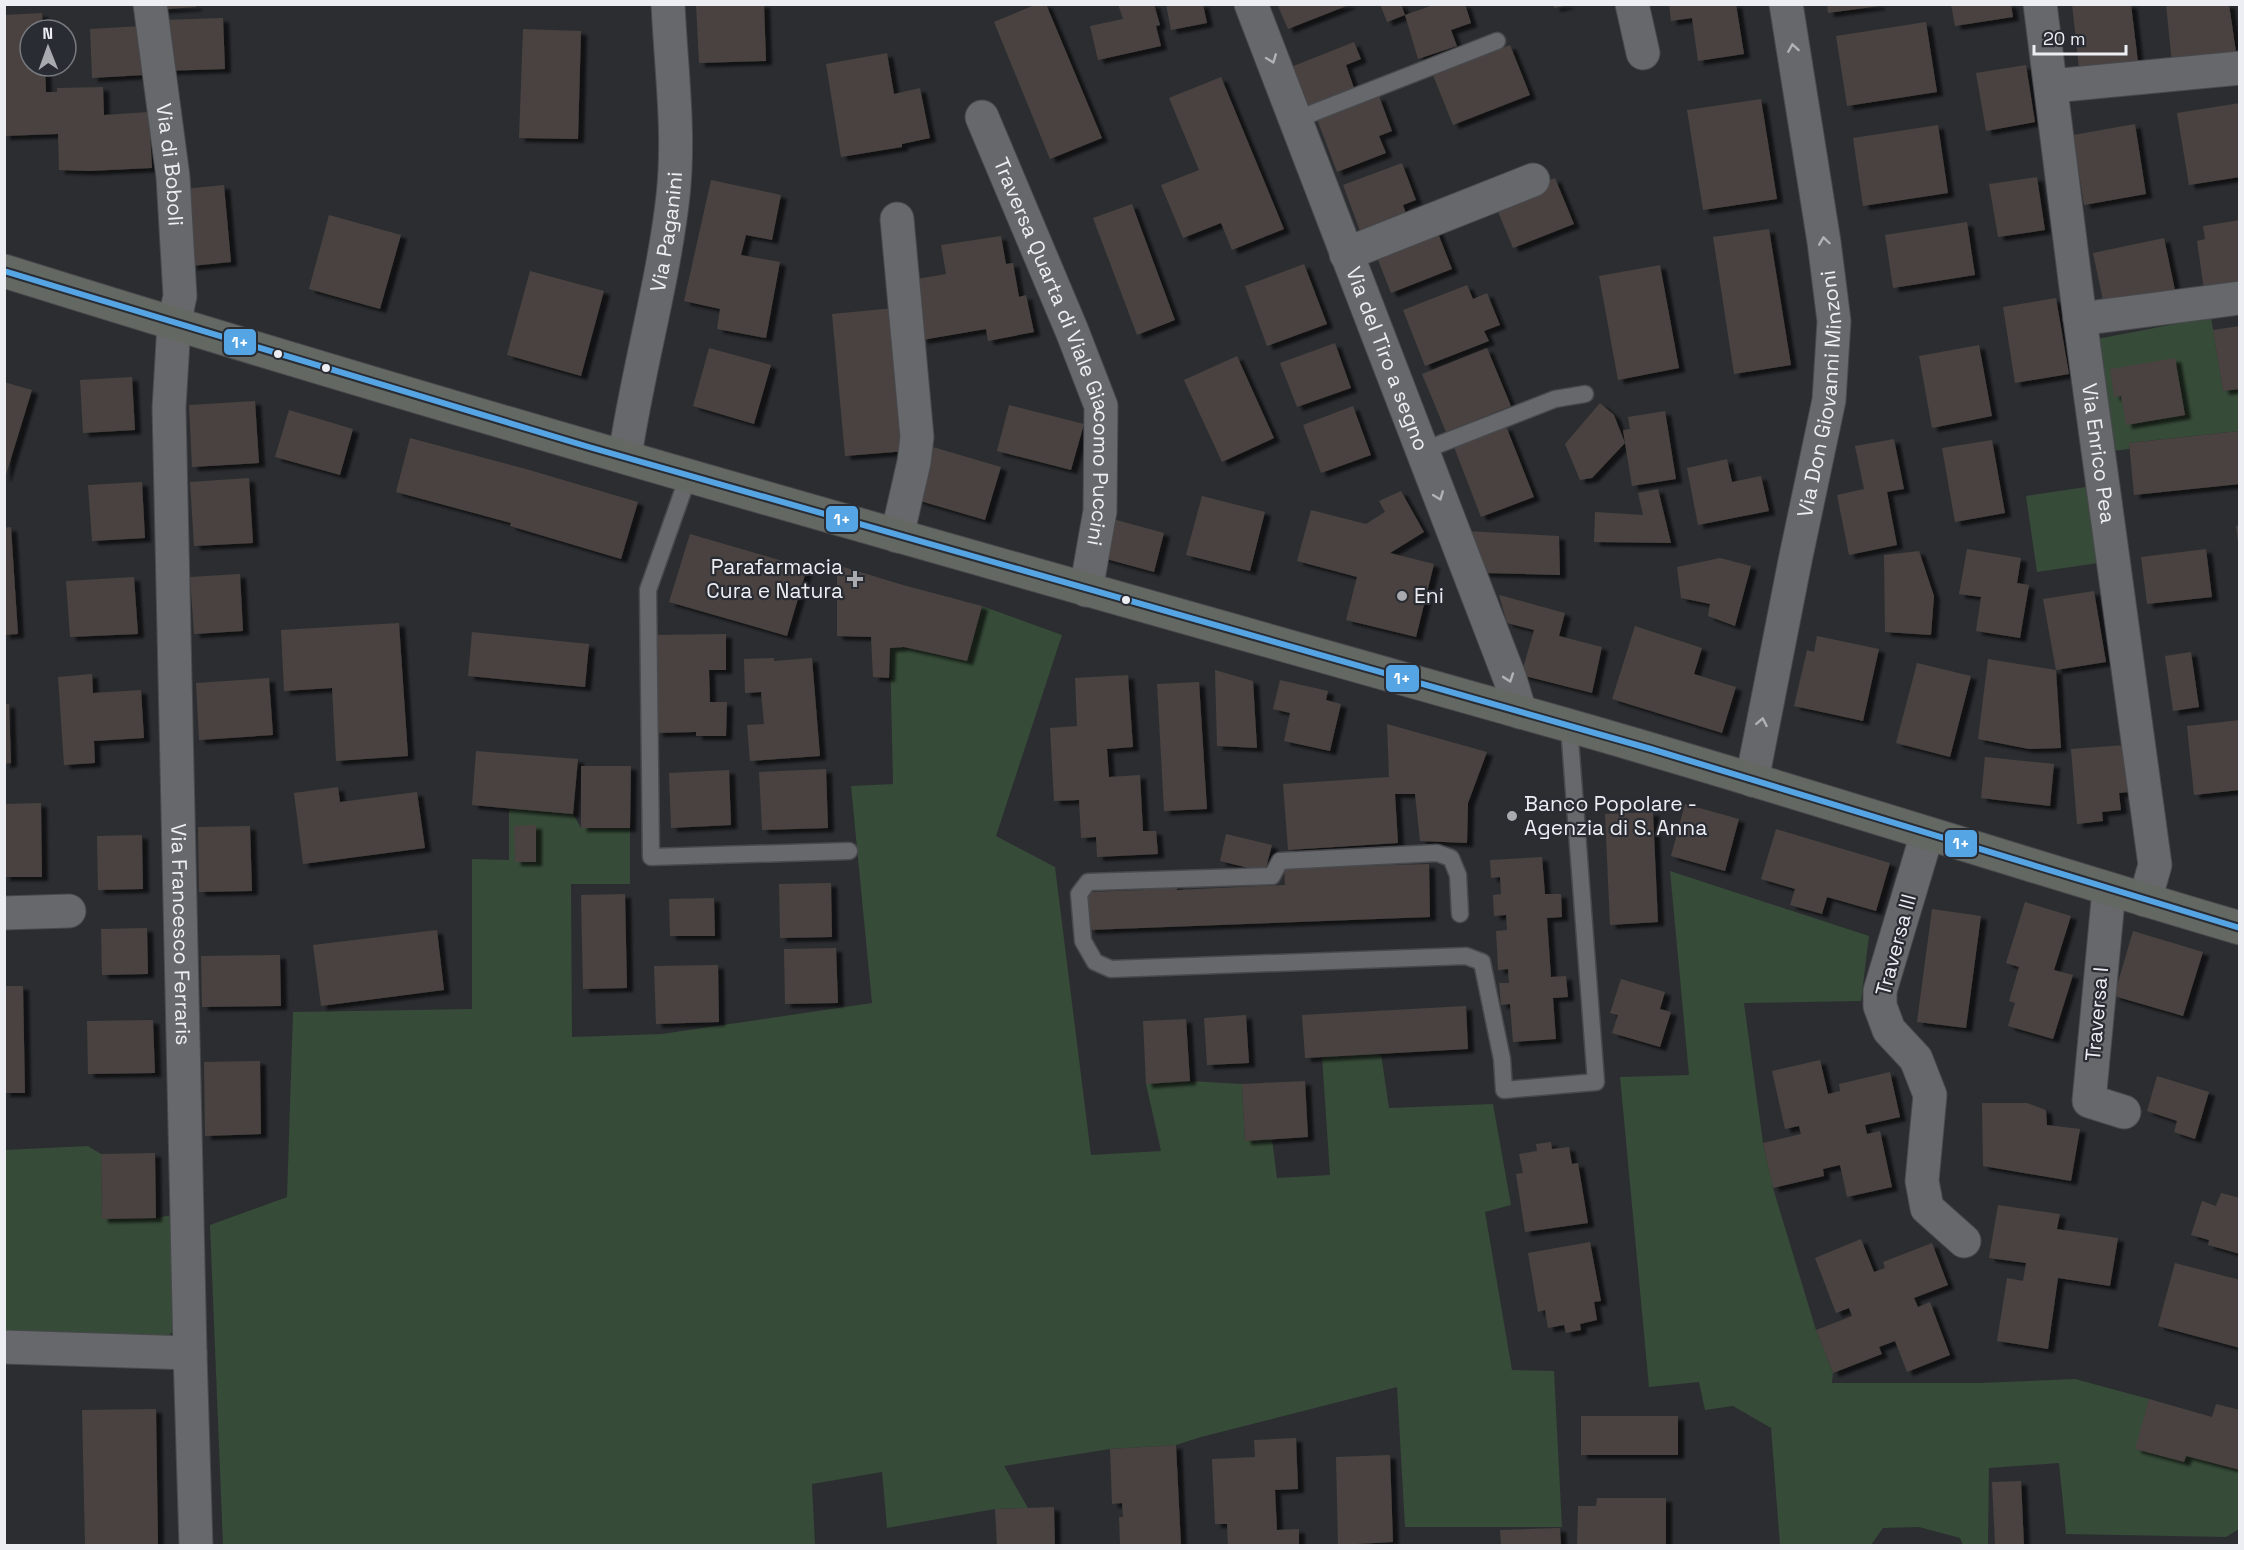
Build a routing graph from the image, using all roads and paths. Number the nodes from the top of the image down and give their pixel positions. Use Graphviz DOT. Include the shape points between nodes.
graph roads {
  1 [pos="150,4"];
  2 [pos="668,4"];
  3 [pos="1251,4"];
  4 [pos="1632,4"];
  5 [pos="1786,4"];
  6 [pos="2040,4"];
  7 [pos="1497,41"];
  8 [pos="1643,53"];
  9 [pos="2240,68"];
  10 [pos="2052,86"];
  11 [pos="982,117"];
  12 [pos="1295,120"];
  13 [pos="1533,180"];
  14 [pos="897,219"];
  15 [pos="1346,254"];
  16 [pos="4,271"];
  17 [pos="2240,298"];
  18 [pos="2080,320"];
  19 [pos="174,324"];
  20 [pos="1585,394"];
  21 [pos="1422,451"];
  22 [pos="625,456"];
  23 [pos="688,474"];
  24 [pos="897,536"];
  25 [pos="1086,590"];
  26 [pos="1520,712"];
  27 [pos="1569,726"];
  28 [pos="1752,780"];
  29 [pos="1927,834"];
  30 [pos="849,851"];
  31 [pos="2109,890"];
  32 [pos="2145,900"];
  33 [pos="69,911"];
  34 [pos="4,913"];
  35 [pos="1460,914"];
  36 [pos="2240,928"];
  37 [pos="2124,1112"];
  38 [pos="1964,1241"];
  39 [pos="4,1347"];
  40 [pos="190,1353"];
  41 [pos="196,1545"];
  1 -- 19 [label="street, Via di Boboli" via="173,177 180,296"];
  2 -- 22 [label="street, Via Paganini" via="675,131 672,196 658,291"];
  3 -- 12 [label="street, Via del Tiro a segno, one-way"];
  4 -- 8 [label="street"];
  28 -- 5 [label="street, Via Don Giovanni Minzoni, one-way" via="1829,400 1834,321"];
  6 -- 10 [label="street, Via Enrico Pea"];
  7 -- 12 [label="lane"];
  9 -- 10 [label="street"];
  10 -- 18 [label="street, Via Enrico Pea"];
  11 -- 25 [label="street, Traversa Quarta di Viale Giacomo Puccini" via="1101,406 1100,511"];
  12 -- 15 [label="street, Via del Tiro a segno"];
  13 -- 15 [label="street"];
  14 -- 24 [label="street" via="917,437"];
  15 -- 21 [label="street, Via del Tiro a segno"];
  16 -- 19 [label="main road"];
  17 -- 18 [label="street"];
  18 -- 32 [label="street, Via Enrico Pea" via="2155,865"];
  19 -- 22 [label="main road"];
  19 -- 40 [label="street, Via Francesco Ferraris" via="169,408"];
  20 -- 21 [label="lane" via="1554,399"];
  21 -- 26 [label="street, Via del Tiro a segno, one-way"];
  22 -- 23 [label="main road"];
  23 -- 24 [label="main road"];
  23 -- 30 [label="lane" via="648,590 651,857"];
  24 -- 25 [label="main road"];
  25 -- 26 [label="main road"];
  26 -- 27 [label="main road"];
  27 -- 28 [label="main road"];
  27 -- 35 [label="lane" via="1596,1082 1504,1090 1502,1059 1482,962 1466,956 1111,969 1095,962 1083,941 1079,894 1088,882 1272,876 1280,861 1437,853 1450,858 1458,875"];
  28 -- 29 [label="main road"];
  29 -- 31 [label="main road"];
  29 -- 38 [label="street, Traversa III" via="1880,991 1880,1006 1889,1030 1916,1059 1930,1095 1922,1181 1927,1209"];
  31 -- 32 [label="main road"];
  31 -- 37 [label="street, Traversa I" via="2089,1101"];
  32 -- 36 [label="main road"];
  33 -- 34 [label="street"];
  39 -- 40 [label="street"];
  40 -- 41 [label="street, Via Francesco Ferraris"];
}
